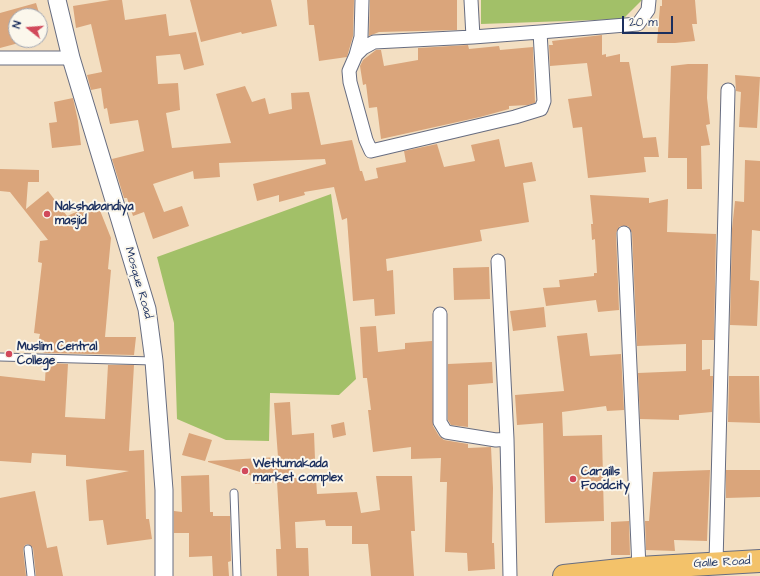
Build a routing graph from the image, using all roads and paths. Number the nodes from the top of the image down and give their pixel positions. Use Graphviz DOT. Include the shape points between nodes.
graph roads {
  1 [pos="57,0"];
  2 [pos="362,0"];
  3 [pos="470,0"];
  4 [pos="649,0"];
  5 [pos="540,32"];
  6 [pos="473,37"];
  7 [pos="356,54"];
  8 [pos="0,58"];
  9 [pos="71,58"];
  10 [pos="728,90"];
  11 [pos="624,233"];
  12 [pos="498,261"];
  13 [pos="440,314"];
  14 [pos="0,357"];
  15 [pos="154,361"];
  16 [pos="507,439"];
  17 [pos="234,493"];
  18 [pos="28,549"];
  19 [pos="760,561"];
  20 [pos="716,563"];
  21 [pos="642,572"];
  22 [pos="31,576"];
  23 [pos="164,576"];
  24 [pos="237,576"];
  25 [pos="510,576"];
  26 [pos="564,576"];
  1 -- 9 [label="street, Mosque Road"];
  2 -- 7 [label="street" via="361,36"];
  3 -- 6 [label="street"];
  4 -- 5 [label="street" via="648,10 638,24"];
  5 -- 6 [label="street"];
  5 -- 7 [label="street" via="544,101 541,109 375,151 371,151 366,140 350,82 349,70"];
  6 -- 7 [label="street" via="374,42"];
  8 -- 9 [label="street"];
  9 -- 15 [label="street, Mosque Road" via="147,309"];
  10 -- 20 [label="street"];
  11 -- 21 [label="street"];
  12 -- 16 [label="street"];
  13 -- 16 [label="street" via="440,422 446,432 496,440"];
  14 -- 15 [label="lane"];
  15 -- 23 [label="street, Mosque Road" via="164,490"];
  16 -- 25 [label="street"];
  17 -- 24 [label="lane"];
  18 -- 22 [label="lane"];
  19 -- 20 [label="highway, Galle Road"];
  20 -- 21 [label="highway, Galle Road"];
  21 -- 26 [label="highway, Galle Road"];
}
